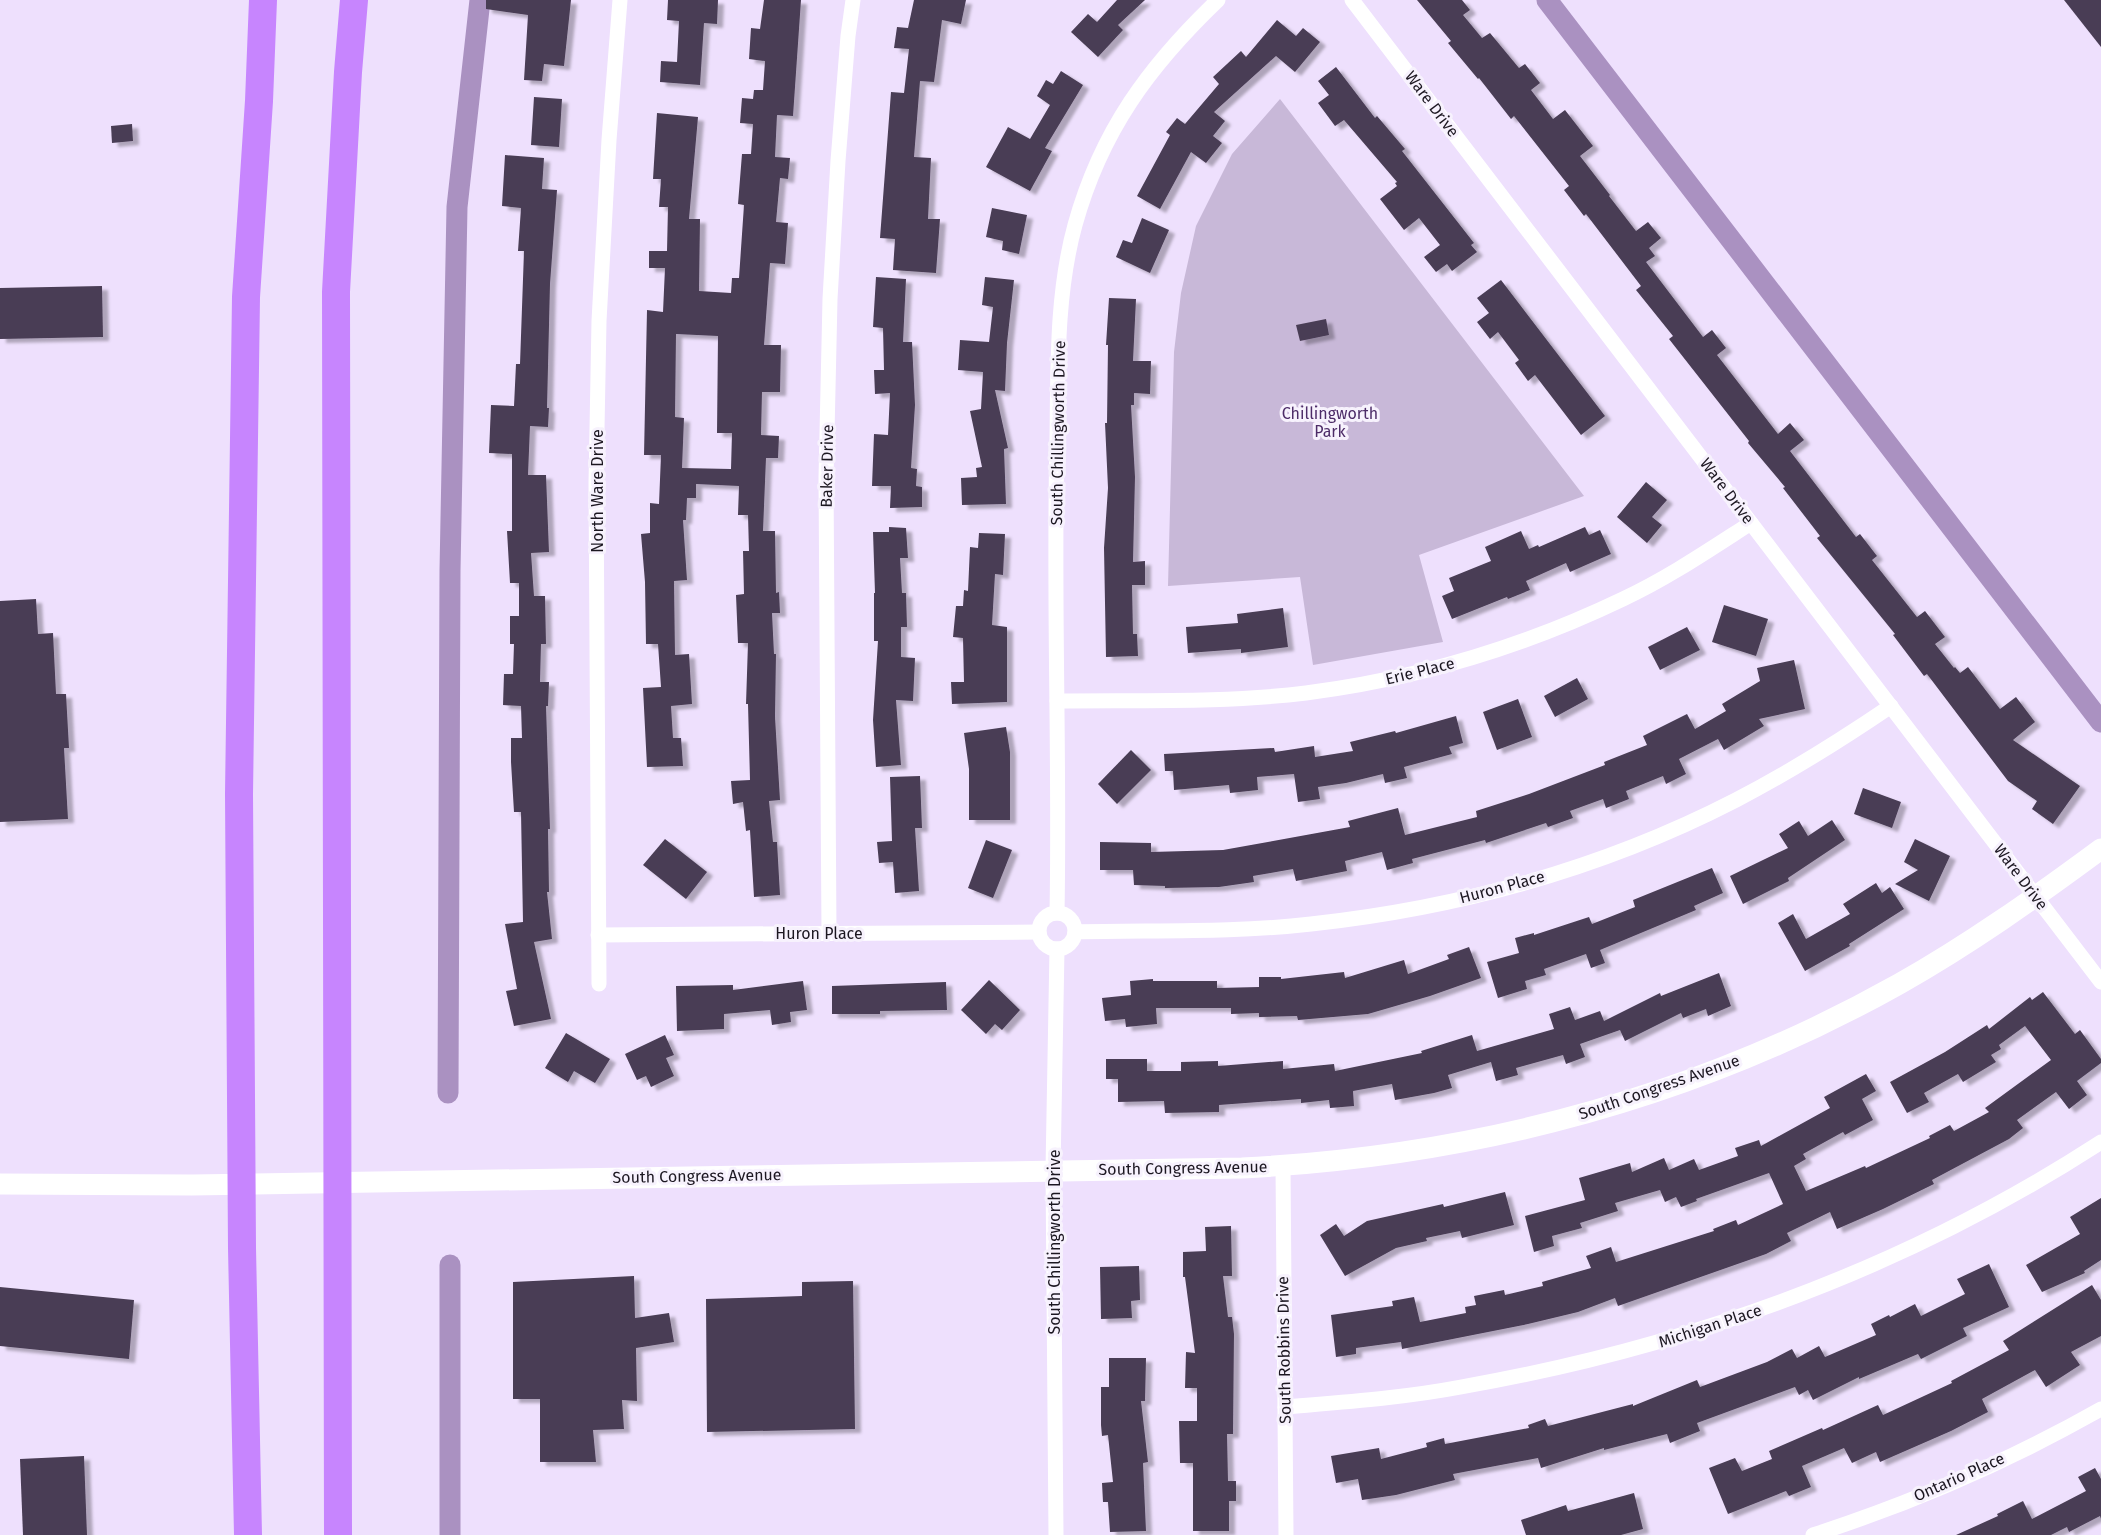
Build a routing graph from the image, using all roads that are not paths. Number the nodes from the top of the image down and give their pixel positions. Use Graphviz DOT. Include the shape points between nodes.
graph roads {
  1 [pos="263,0"];
  2 [pos="354,0"];
  3 [pos="620,0"];
  4 [pos="853,0"];
  5 [pos="1218,0"];
  6 [pos="1352,0"];
  7 [pos="1751,523"];
  8 [pos="1057,701"];
  9 [pos="1891,706"];
  10 [pos="2101,849"];
  11 [pos="2036,896"];
  12 [pos="1057,913"];
  13 [pos="1039,932"];
  14 [pos="1075,932"];
  15 [pos="829,933"];
  16 [pos="598,935"];
  17 [pos="1057,949"];
  18 [pos="2101,982"];
  19 [pos="599,984"];
  20 [pos="2101,1142"];
  21 [pos="1283,1166"];
  22 [pos="1053,1170"];
  23 [pos="0,1184"];
  24 [pos="1285,1407"];
  25 [pos="2101,1409"];
  26 [pos="248,1535"];
  27 [pos="338,1535"];
  28 [pos="1056,1535"];
  29 [pos="1286,1535"];
  30 [pos="1813,1535"];
  1 -- 26 [label="highway" via="246,297 239,794"];
  2 -- 27 [label="highway" via="336,292"];
  3 -- 16 [label="street, North Ware Drive" via="598,356"];
  4 -- 15 [label="street, Baker Drive" via="830,299 826,478"];
  5 -- 8 [label="street, South Chillingworth Drive" via="1182,34 1130,102 1091,177 1075,225 1064,275 1059,327"];
  6 -- 7 [label="street, Ware Drive"];
  7 -- 8 [label="street, Erie Place" via="1624,599 1500,650 1437,668 1350,687 1239,699"];
  7 -- 9 [label="street, Ware Drive"];
  8 -- 12 [label="street, South Chillingworth Drive"];
  9 -- 11 [label="street, Ware Drive"];
  9 -- 14 [label="street, Huron Place" via="1800,765 1735,801 1598,859 1528,882 1402,911 1310,924"];
  10 -- 11 [label="street, South Congress Avenue"];
  11 -- 18 [label="street, Ware Drive"];
  11 -- 21 [label="street, South Congress Avenue" via="1899,984 1827,1022 1697,1077 1601,1110 1443,1147"];
  12 -- 13 [label="street" via="1042,920"];
  12 -- 14 [label="street" via="1070,918"];
  13 -- 15 [label="street, Huron Place"];
  13 -- 17 [label="street" via="1043,943"];
  14 -- 17 [label="street" via="1069,945"];
  15 -- 16 [label="street, Huron Place"];
  16 -- 19 [label="street, North Ware Drive"];
  17 -- 22 [label="street, South Chillingworth Drive"];
  20 -- 24 [label="street, Michigan Place" via="1994,1206 1916,1245 1713,1326 1545,1372 1372,1399"];
  21 -- 22 [label="street, South Congress Avenue"];
  21 -- 24 [label="street, South Robbins Drive"];
  22 -- 23 [label="street, South Congress Avenue" via="192,1185"];
  22 -- 28 [label="street, South Chillingworth Drive"];
  24 -- 29 [label="street, South Robbins Drive"];
  25 -- 30 [label="street, Ontario Place" via="1920,1495"];
}
